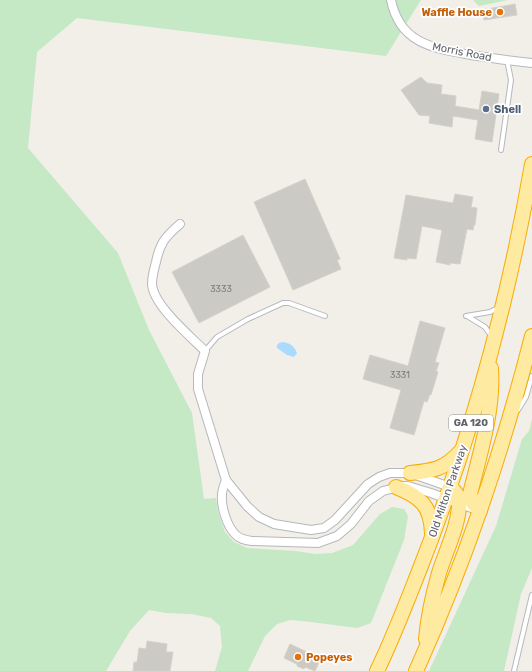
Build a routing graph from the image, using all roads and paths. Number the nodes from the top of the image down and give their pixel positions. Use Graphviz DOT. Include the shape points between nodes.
graph roads {
  1 [pos="391,0"];
  2 [pos="506,60"];
  3 [pos="532,63"];
  4 [pos="501,150"];
  5 [pos="532,164"];
  6 [pos="180,224"];
  7 [pos="503,304"];
  8 [pos="325,316"];
  9 [pos="532,336"];
  10 [pos="494,340"];
  11 [pos="205,351"];
  12 [pos="490,356"];
  13 [pos="532,376"];
  14 [pos="506,430"];
  15 [pos="464,448"];
  16 [pos="410,473"];
  17 [pos="226,480"];
  18 [pos="396,487"];
  19 [pos="448,493"];
  20 [pos="470,494"];
  21 [pos="459,504"];
  22 [pos="482,505"];
  23 [pos="432,536"];
  24 [pos="532,595"];
  25 [pos="424,653"];
  26 [pos="377,671"];
  27 [pos="416,671"];
  28 [pos="514,671"];
  1 -- 2 [label="street, Morris Road" via="399,22 415,39 428,46"];
  2 -- 3 [label="street, Morris Road"];
  2 -- 4 [label="lane" via="511,80"];
  5 -- 7 [label="highway, Old Milton Parkway / GA 120"];
  6 -- 11 [label="street" via="162,243 153,271 152,284 156,297 165,309"];
  7 -- 10 [label="highway, Old Milton Parkway / GA 120"];
  7 -- 10 [label="lane" via="492,312 466,316 485,327"];
  8 -- 11 [label="lane" via="283,303 217,337"];
  9 -- 14 [label="highway, GA 120"];
  10 -- 12 [label="highway, Old Milton Parkway / GA 120"];
  11 -- 17 [label="street" via="198,374 198,389"];
  12 -- 15 [label="highway, Old Milton Parkway / GA 120"];
  12 -- 20 [label="highway" via="492,383 487,425"];
  13 -- 14 [label="lane" via="526,397"];
  14 -- 22 [label="highway, GA 120"];
  15 -- 16 [label="highway" via="444,466 432,471"];
  15 -- 19 [label="highway, Old Milton Parkway / GA 120"];
  16 -- 17 [label="street" via="390,473 374,480 335,520 324,528 311,530 274,524 260,517 247,506"];
  16 -- 19 [label="street"];
  17 -- 18 [label="street" via="221,495 229,524 234,534 252,541 318,543 337,536 351,524 369,501 383,491"];
  18 -- 19 [label="street" via="408,486"];
  18 -- 23 [label="highway" via="416,497 427,508"];
  19 -- 20 [label="street"];
  19 -- 21 [label="highway" via="457,495"];
  19 -- 23 [label="highway, Old Milton Parkway / GA 120"];
  20 -- 22 [label="highway" via="473,503"];
  21 -- 22 [label="street"];
  21 -- 25 [label="highway" via="427,619"];
  22 -- 25 [label="highway, GA 120"];
  23 -- 26 [label="highway, Old Milton Parkway / GA 120"];
  24 -- 28 [label="lane"];
  25 -- 27 [label="highway, GA 120"];
}
